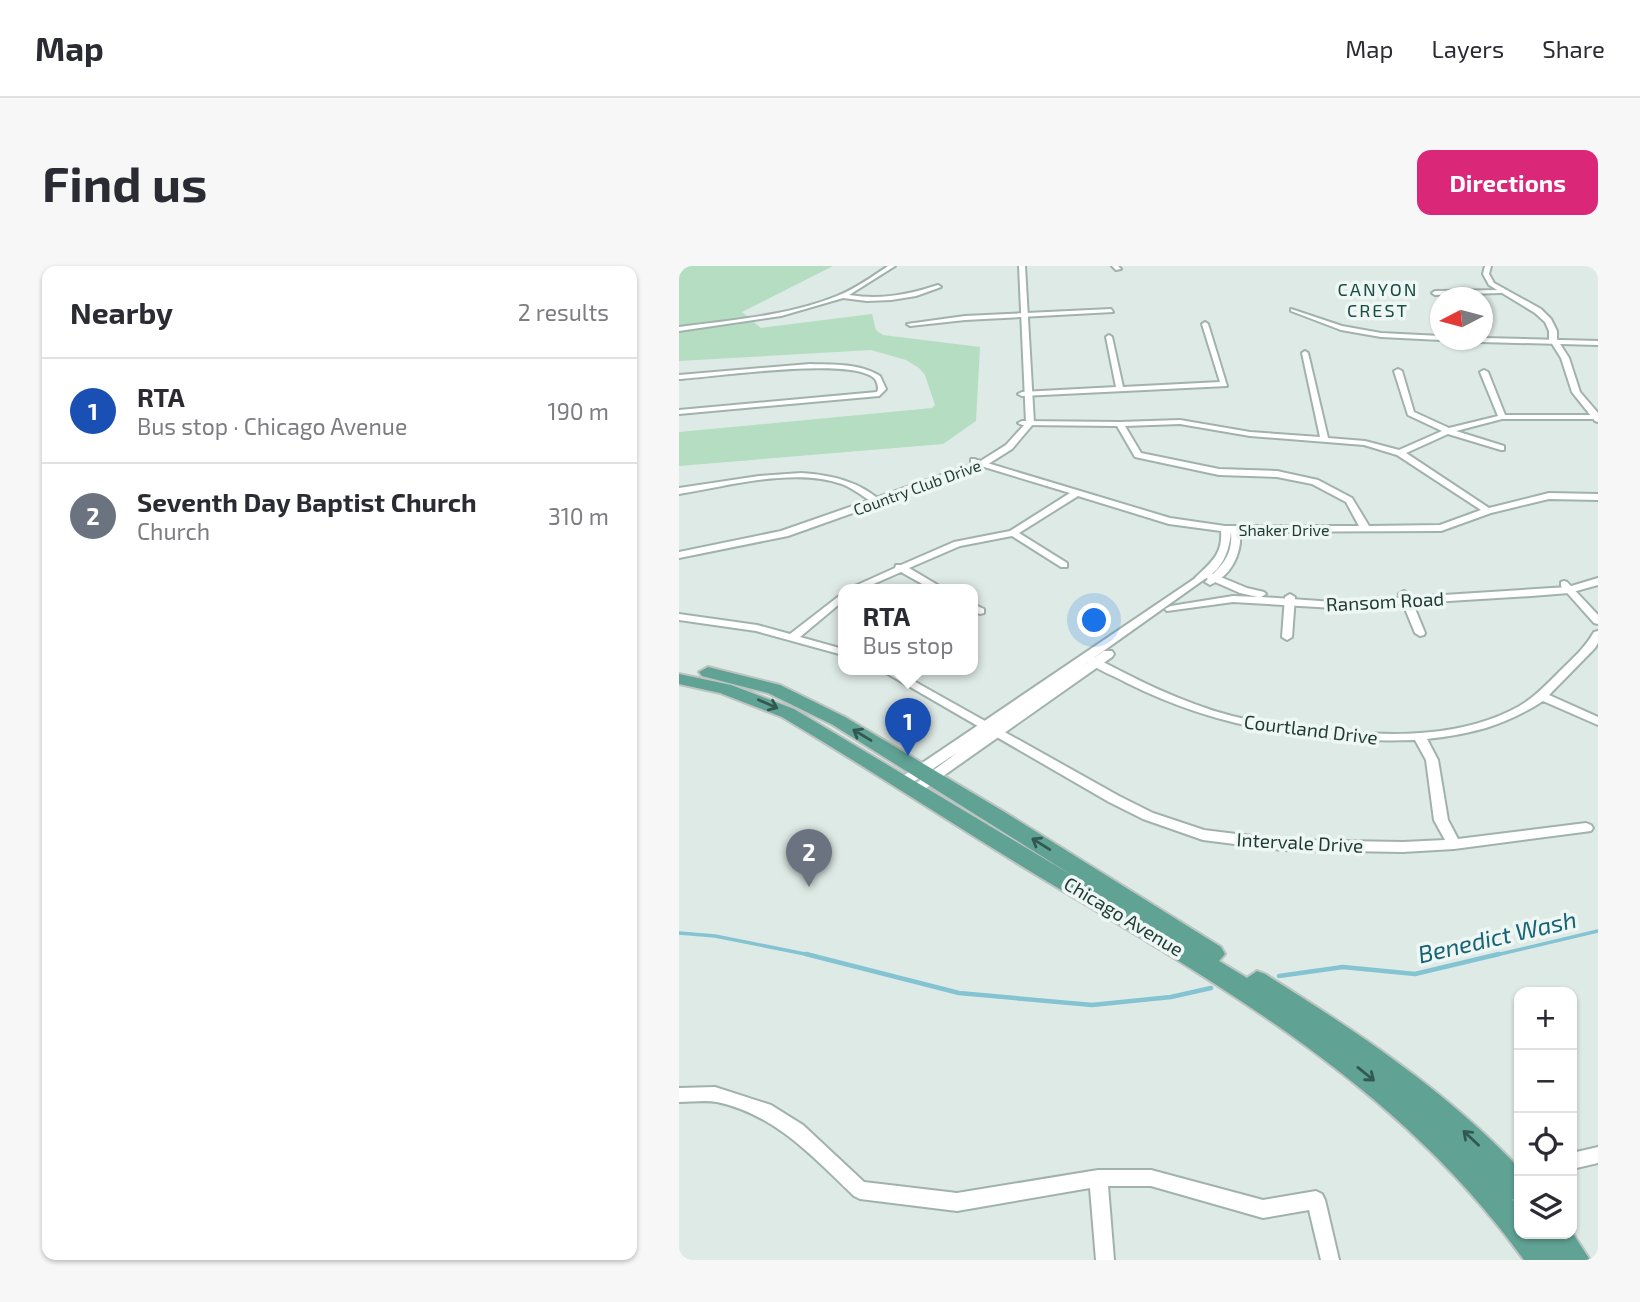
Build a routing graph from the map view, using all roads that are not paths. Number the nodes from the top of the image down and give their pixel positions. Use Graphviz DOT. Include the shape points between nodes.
graph roads {
  1 [pos="892,266"];
  2 [pos="1015,266"];
  3 [pos="1022,266"];
  4 [pos="1488,266"];
  5 [pos="938,287"];
  6 [pos="1493,291"];
  7 [pos="1501,291"];
  8 [pos="842,296"];
  9 [pos="1293,310"];
  10 [pos="1111,311"];
  11 [pos="1021,316"];
  12 [pos="910,324"];
  13 [pos="1205,324"];
  14 [pos="679,329"];
  15 [pos="1109,337"];
  16 [pos="1430,337"];
  17 [pos="1493,340"];
  18 [pos="1559,343"];
  19 [pos="1598,343"];
  20 [pos="1305,353"];
  21 [pos="1398,371"];
  22 [pos="1484,372"];
  23 [pos="679,377"];
  24 [pos="1120,388"];
  25 [pos="1026,394"];
  26 [pos="679,412"];
  27 [pos="1597,415"];
  28 [pos="1502,418"];
  29 [pos="1026,423"];
  30 [pos="1121,425"];
  31 [pos="1448,431"];
  32 [pos="1325,440"];
  33 [pos="1501,448"];
  34 [pos="1400,453"];
  35 [pos="978,463"];
  36 [pos="679,491"];
  37 [pos="1078,492"];
  38 [pos="1598,497"];
  39 [pos="875,500"];
  40 [pos="1488,511"];
  41 [pos="1230,529"];
  42 [pos="1366,529"];
  43 [pos="1013,533"];
  44 [pos="679,553"];
  45 [pos="1064,565"];
  46 [pos="899,567"];
  47 [pos="1598,572"];
  48 [pos="1204,581"];
  49 [pos="1598,581"];
  50 [pos="864,584"];
  51 [pos="930,584"];
  52 [pos="1567,587"];
  53 [pos="1405,597"];
  54 [pos="838,600"];
  55 [pos="1290,600"];
  56 [pos="1214,601"];
  57 [pos="1171,609"];
  58 [pos="679,617"];
  59 [pos="1598,621"];
  60 [pos="1420,633"];
  61 [pos="1598,634"];
  62 [pos="794,636"];
  63 [pos="1287,637"];
  64 [pos="838,650"];
  65 [pos="1091,659"];
  66 [pos="679,666"];
  67 [pos="895,675"];
  68 [pos="679,679"];
  69 [pos="1541,696"];
  70 [pos="1598,721"];
  71 [pos="992,730"];
  72 [pos="1419,736"];
  73 [pos="917,781"];
  74 [pos="1586,828"];
  75 [pos="1454,844"];
  76 [pos="679,1095"];
  77 [pos="1598,1155"];
  78 [pos="1577,1160"];
  79 [pos="1098,1178"];
  80 [pos="1514,1190"];
  81 [pos="1316,1200"];
  82 [pos="1527,1239"];
  83 [pos="1559,1239"];
  84 [pos="1105,1260"];
  85 [pos="1330,1260"];
  86 [pos="1542,1260"];
  87 [pos="1575,1260"];
  1 -- 8 [label="street"];
  2 -- 11 [label="street"];
  3 -- 11 [label="street"];
  4 -- 7 [label="street" via="1491,284"];
  5 -- 8 [label="street" via="894,299"];
  6 -- 7 [label="street"];
  7 -- 18 [label="street" via="1538,311"];
  8 -- 14 [label="street" via="766,316"];
  9 -- 16 [label="street" via="1341,328"];
  10 -- 11 [label="street"];
  11 -- 12 [label="street"];
  11 -- 25 [label="street"];
  13 -- 24 [label="street" via="1224,384"];
  15 -- 24 [label="street"];
  17 -- 18 [label="street"];
  18 -- 19 [label="street"];
  18 -- 27 [label="street" via="1576,392"];
  20 -- 32 [label="street"];
  21 -- 31 [label="street" via="1411,413"];
  22 -- 28 [label="street"];
  23 -- 26 [label="street" via="845,367 874,374 882,388 879,394"];
  24 -- 25 [label="street"];
  25 -- 29 [label="street"];
  27 -- 28 [label="street"];
  28 -- 31 [label="street"];
  29 -- 30 [label="street"];
  29 -- 35 [label="street, Country Club Drive" via="1018,441"];
  30 -- 32 [label="street" via="1180,422"];
  30 -- 42 [label="street" via="1138,455 1219,472 1277,474 1315,482 1349,500"];
  31 -- 33 [label="street"];
  31 -- 34 [label="street"];
  32 -- 34 [label="street" via="1365,443"];
  34 -- 40 [label="street"];
  35 -- 37 [label="street, Shaker Drive"];
  35 -- 39 [label="street, Country Club Drive"];
  36 -- 39 [label="street" via="808,476 841,481"];
  37 -- 41 [label="street, Shaker Drive" via="1169,521"];
  37 -- 43 [label="street"];
  38 -- 40 [label="street, Shaker Drive" via="1549,496"];
  39 -- 44 [label="street, Country Club Drive" via="784,534"];
  40 -- 42 [label="street, Shaker Drive" via="1441,528"];
  41 -- 42 [label="street, Shaker Drive"];
  41 -- 48 [label="street" via="1236,552 1229,567"];
  43 -- 45 [label="street"];
  43 -- 46 [label="street" via="957,544"];
  46 -- 50 [label="street"];
  46 -- 51 [label="street"];
  47 -- 52 [label="street, Ransom Road"];
  48 -- 55 [label="street, Ransom Road"];
  48 -- 56 [label="street"];
  48 -- 57 [label="street, Ransom Road"];
  48 -- 65 [label="street, Ransom Road"];
  49 -- 52 [label="street, Ransom Road"];
  52 -- 53 [label="street, Ransom Road"];
  52 -- 59 [label="street"];
  53 -- 55 [label="street, Ransom Road" via="1334,605"];
  53 -- 60 [label="street"];
  54 -- 62 [label="street"];
  55 -- 56 [label="street, Ransom Road"];
  55 -- 63 [label="street"];
  56 -- 57 [label="street, Ransom Road"];
  57 -- 65 [label="street, Ransom Road"];
  58 -- 62 [label="street"];
  61 -- 69 [label="street, Courtland Drive"];
  62 -- 64 [label="street"];
  65 -- 71 [label="street, Ransom Road"];
  65 -- 72 [label="street, Courtland Drive" via="1143,687 1224,718 1333,736"];
  73 -- 66 [label="main road, Chicago Avenue, one-way" via="839,721 786,694"];
  67 -- 71 [label="street, Intervale Drive"];
  68 -- 73 [label="main road, Chicago Avenue, one-way" via="725,689 788,713"];
  69 -- 70 [label="street"];
  69 -- 72 [label="street, Courtland Drive" via="1489,722"];
  71 -- 73 [label="street, Ransom Road"];
  71 -- 75 [label="street, Intervale Drive" via="1136,810 1203,835 1283,845"];
  72 -- 75 [label="street" via="1432,760 1441,820"];
  73 -- 80 [label="main road, Chicago Avenue" via="1317,1035 1464,1161"];
  74 -- 75 [label="street, Intervale Drive"];
  76 -- 79 [label="street" via="715,1094 765,1110 797,1131 860,1190 957,1202"];
  77 -- 78 [label="street"];
  79 -- 81 [label="street" via="1151,1178 1263,1209"];
  79 -- 84 [label="street"];
  81 -- 85 [label="street"];
  82 -- 86 [label="main road"];
  83 -- 87 [label="main road"];
}
